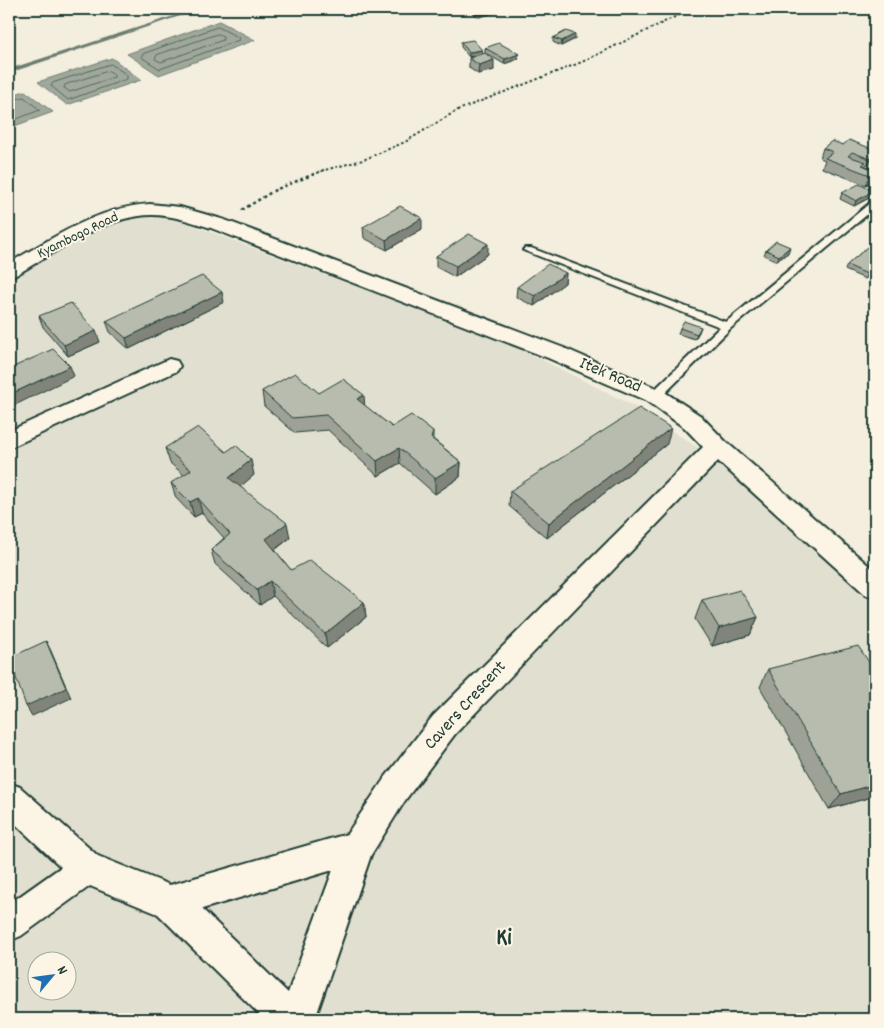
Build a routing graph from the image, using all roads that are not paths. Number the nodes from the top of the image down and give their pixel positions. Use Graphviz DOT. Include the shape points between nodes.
graph roads {
  1 [pos="873,205"];
  2 [pos="528,250"];
  3 [pos="292,254"];
  4 [pos="9,271"];
  5 [pos="727,326"];
  6 [pos="169,366"];
  7 [pos="656,396"];
  8 [pos="9,440"];
  9 [pos="717,447"];
  10 [pos="875,587"];
  11 [pos="9,798"];
  12 [pos="357,847"];
  13 [pos="87,868"];
  14 [pos="170,902"];
  15 [pos="9,924"];
  16 [pos="289,1019"];
  17 [pos="297,1019"];
  1 -- 5 [label="lane"];
  2 -- 5 [label="lane"];
  3 -- 4 [label="street, Kyambogo Road" via="180,212 142,210 105,220"];
  3 -- 7 [label="street, Itek Road" via="547,349"];
  5 -- 7 [label="lane"];
  6 -- 8 [label="street"];
  7 -- 9 [label="street, Itek Road" via="692,422"];
  9 -- 10 [label="street, Itek Road"];
  9 -- 12 [label="street, Cavers Crescent" via="444,725 395,789"];
  11 -- 13 [label="street"];
  12 -- 14 [label="street"];
  12 -- 17 [label="street, Cavers Crescent"];
  13 -- 14 [label="street"];
  13 -- 15 [label="street"];
  14 -- 16 [label="street"];
}
